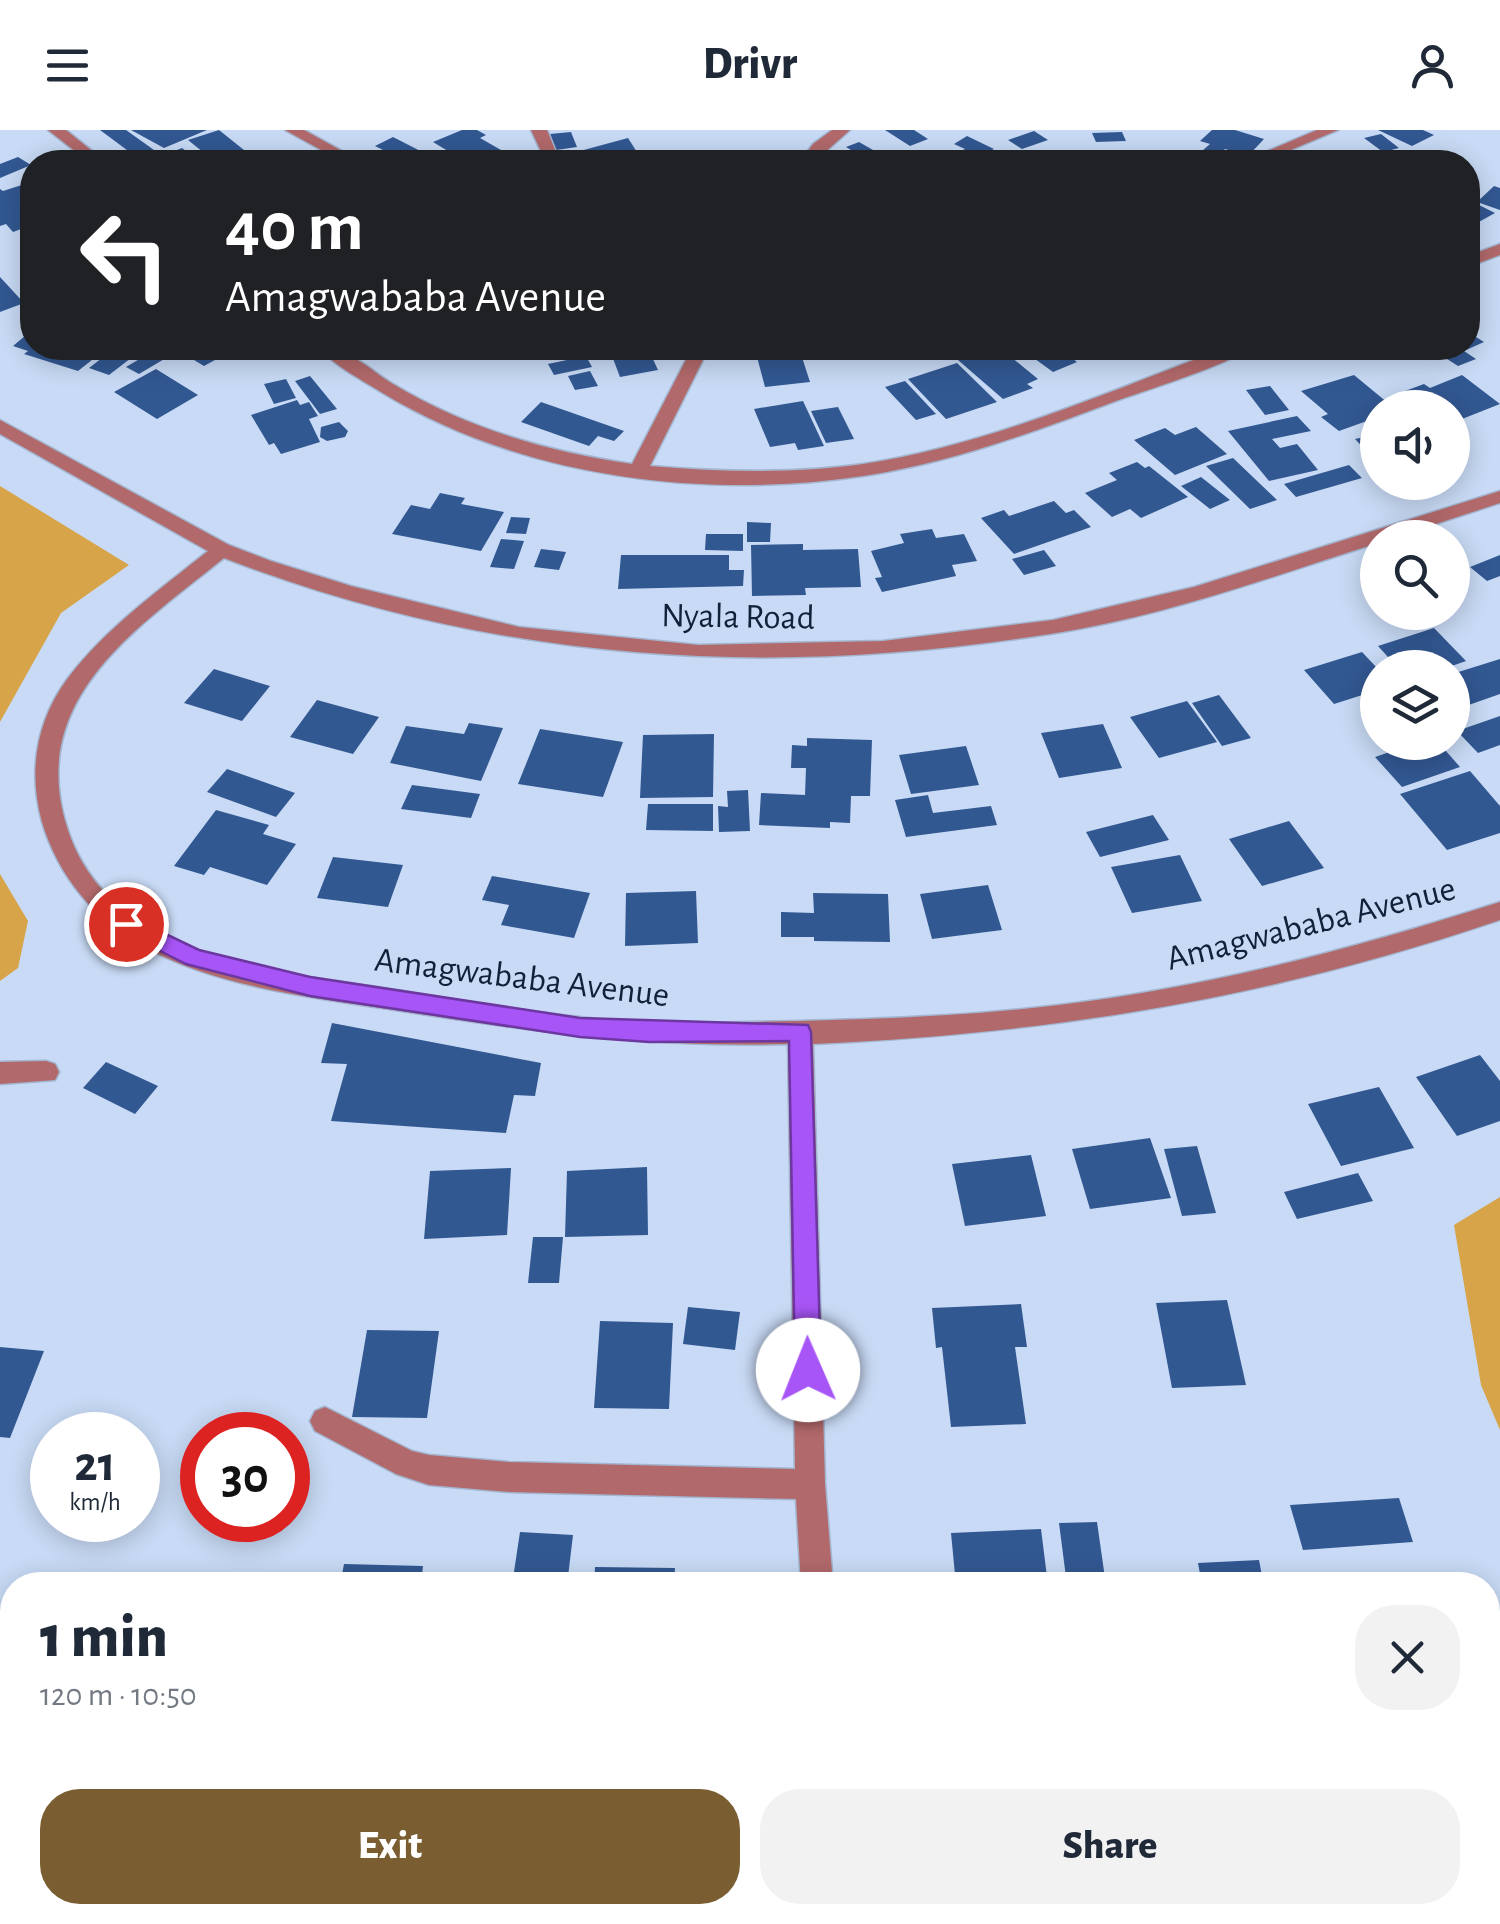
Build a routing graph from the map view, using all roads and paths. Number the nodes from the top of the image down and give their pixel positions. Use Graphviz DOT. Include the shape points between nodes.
graph roads {
  1 [pos="56,130"];
  2 [pos="294,130"];
  3 [pos="842,130"];
  4 [pos="1330,130"];
  5 [pos="82,150"];
  6 [pos="332,150"];
  7 [pos="816,150"];
  8 [pos="1280,150"];
  9 [pos="347,360"];
  10 [pos="695,360"];
  11 [pos="1207,360"];
  12 [pos="0,426"];
  13 [pos="639,469"];
  14 [pos="1500,497"];
  15 [pos="222,550"];
  16 [pos="1500,911"];
  17 [pos="800,1032"];
  18 [pos="46,1072"];
  19 [pos="0,1073"];
  20 [pos="325,1422"];
  21 [pos="810,1484"];
  22 [pos="816,1572"];
  1 -- 5 [label="street"];
  2 -- 6 [label="street"];
  3 -- 7 [label="street"];
  4 -- 8 [label="street"];
  9 -- 13 [label="street" via="425,410 479,434 540,454"];
  10 -- 13 [label="street"];
  11 -- 13 [label="street" via="912,461 796,475"];
  12 -- 15 [label="street, Nyala Road"];
  14 -- 15 [label="street, Nyala Road" via="1138,609 964,640 820,651 698,652 519,634 348,592"];
  15 -- 17 [label="street, Amagwababa Avenue" via="86,673 62,706 46,749 56,833 78,875 126,924 194,958 310,986 580,1028"];
  16 -- 17 [label="street, Amagwababa Avenue" via="1240,983 951,1026"];
  17 -- 21 [label="street"];
  18 -- 19 [label="street"];
  20 -- 21 [label="street" via="429,1470"];
  21 -- 22 [label="street"];
}
